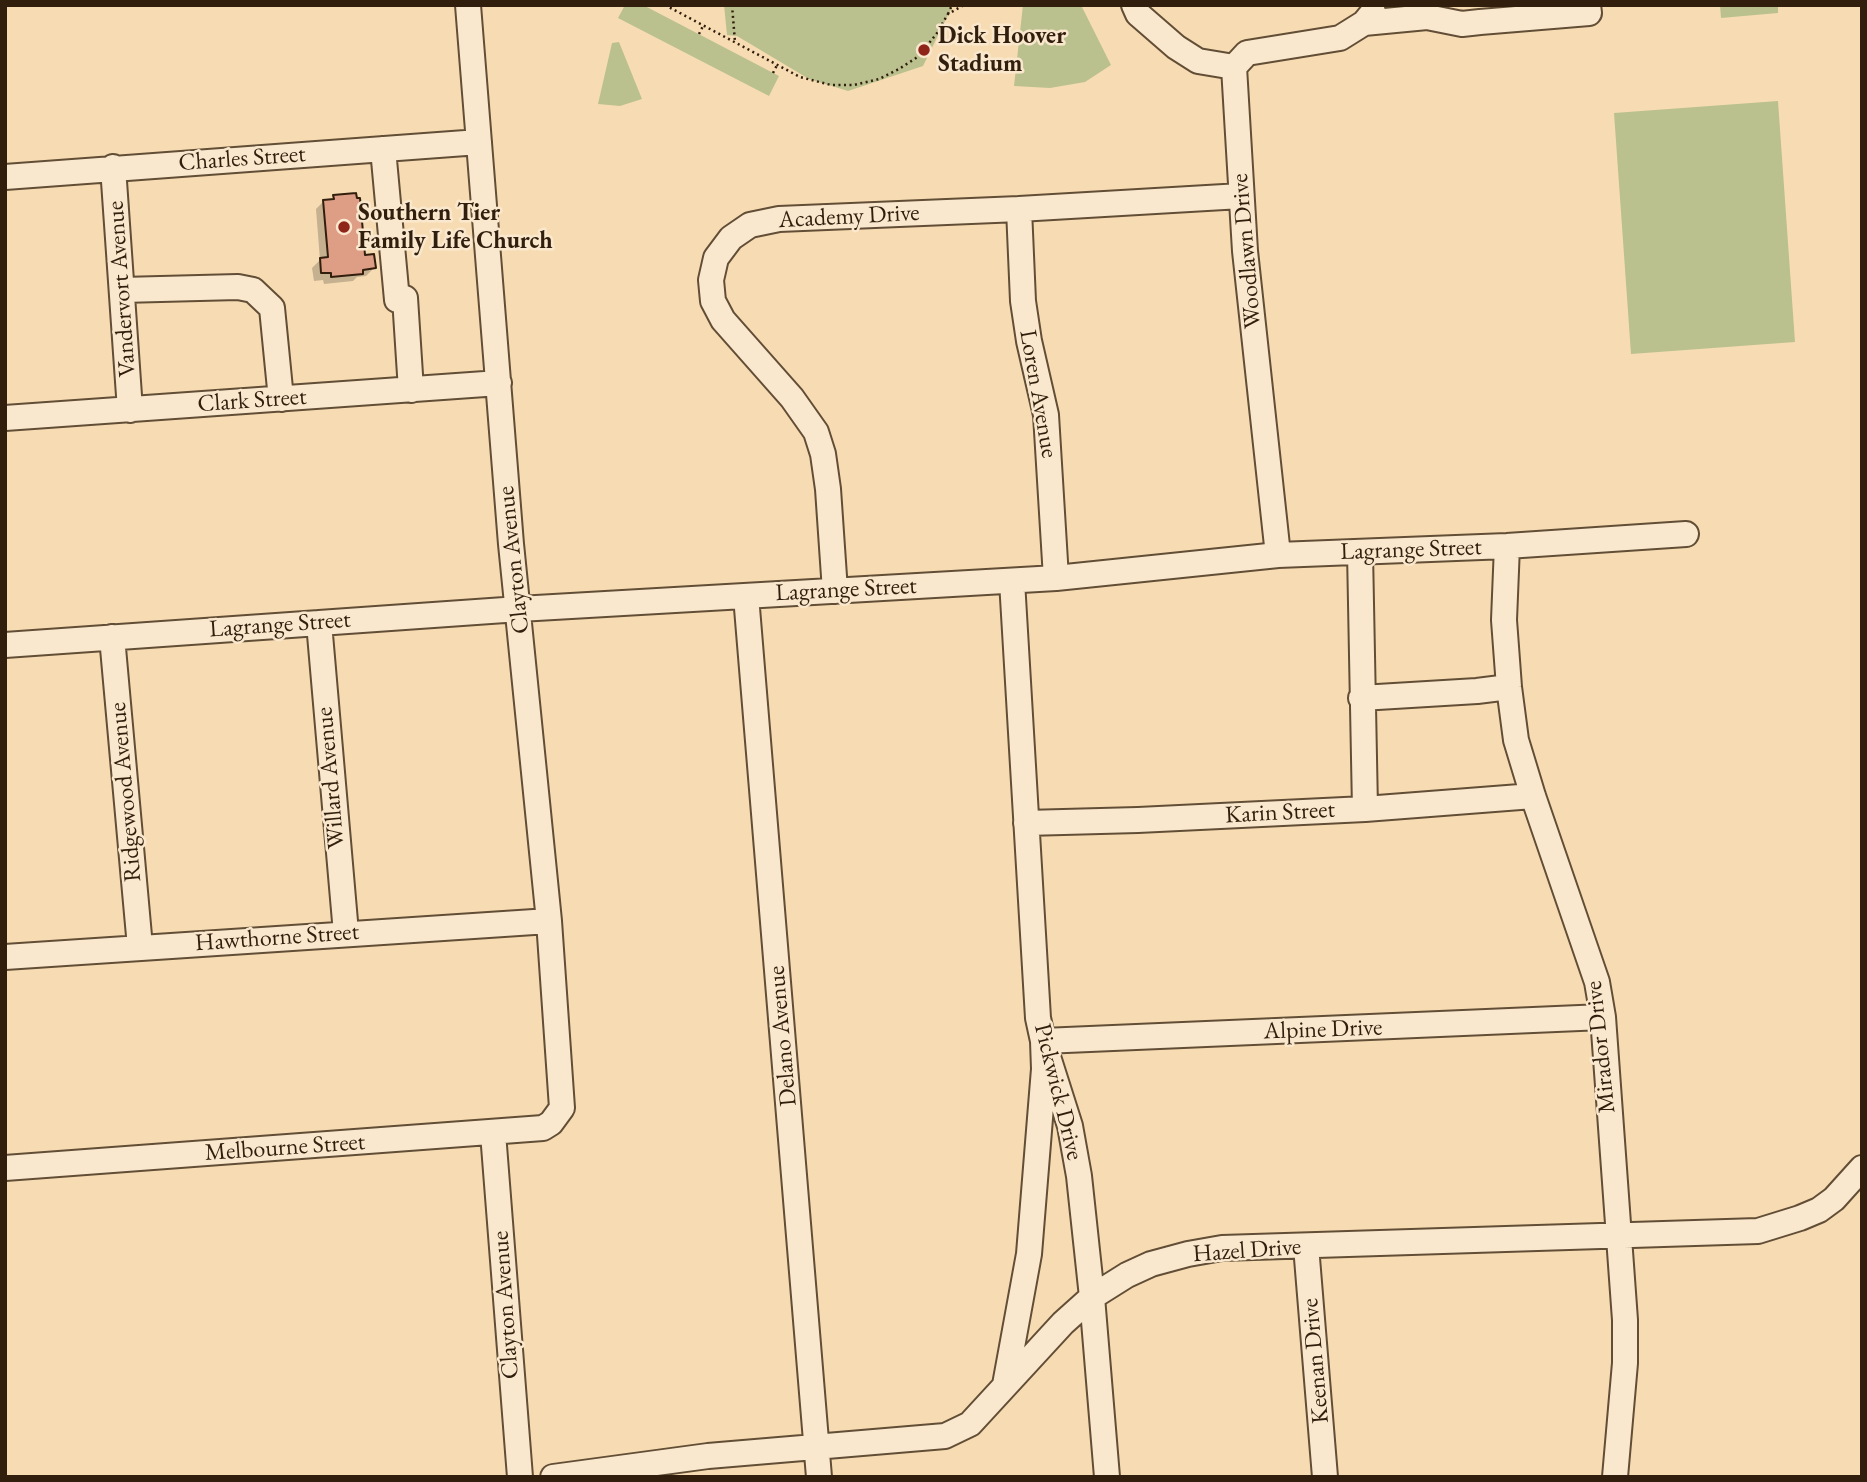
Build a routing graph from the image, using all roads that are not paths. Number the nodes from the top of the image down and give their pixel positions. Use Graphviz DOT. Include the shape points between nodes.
graph roads {
  1 [pos="468,5"];
  2 [pos="1134,5"];
  3 [pos="1588,5"];
  4 [pos="1371,14"];
  5 [pos="1479,14"];
  6 [pos="1234,67"];
  7 [pos="479,142"];
  8 [pos="383,149"];
  9 [pos="113,167"];
  10 [pos="5,177"];
  11 [pos="1241,196"];
  12 [pos="1019,209"];
  13 [pos="122,290"];
  14 [pos="499,383"];
  15 [pos="411,390"];
  16 [pos="281,399"];
  17 [pos="130,410"];
  18 [pos="5,418"];
  19 [pos="1686,534"];
  20 [pos="1507,546"];
  21 [pos="1360,552"];
  22 [pos="1278,555"];
  23 [pos="1056,578"];
  24 [pos="1012,580"];
  25 [pos="835,591"];
  26 [pos="746,596"];
  27 [pos="519,609"];
  28 [pos="319,623"];
  29 [pos="112,637"];
  30 [pos="5,645"];
  31 [pos="1509,687"];
  32 [pos="1361,698"];
  33 [pos="1533,796"];
  34 [pos="1365,809"];
  35 [pos="1026,823"];
  36 [pos="549,921"];
  37 [pos="346,933"];
  38 [pos="140,947"];
  39 [pos="5,957"];
  40 [pos="1603,1017"];
  41 [pos="1042,1041"];
  42 [pos="559,1114"];
  43 [pos="493,1133"];
  44 [pos="5,1168"];
  45 [pos="1862,1168"];
  46 [pos="1618,1234"];
  47 [pos="1306,1246"];
  48 [pos="1092,1297"];
  49 [pos="1005,1385"];
  50 [pos="817,1447"];
  51 [pos="520,1477"];
  52 [pos="553,1477"];
  53 [pos="819,1477"];
  54 [pos="1107,1477"];
  55 [pos="1325,1477"];
  56 [pos="1615,1477"];
  1 -- 7 [label="street, Clayton Avenue"];
  2 -- 6 [label="street" via="1176,47 1198,61"];
  3 -- 5 [label="street" via="1589,13"];
  4 -- 5 [label="street" via="1462,24"];
  4 -- 6 [label="street" via="1340,38 1247,53"];
  6 -- 11 [label="street, Woodlawn Drive"];
  7 -- 8 [label="street, Charles Street"];
  7 -- 14 [label="street, Clayton Avenue"];
  8 -- 9 [label="street, Charles Street"];
  8 -- 15 [label="street" via="397,300 405,298"];
  9 -- 10 [label="street, Charles Street"];
  9 -- 13 [label="street, Vandervort Avenue"];
  11 -- 12 [label="street, Academy Drive"];
  11 -- 22 [label="street, Woodlawn Drive"];
  12 -- 23 [label="street, Loren Avenue" via="1023,301 1051,464"];
  12 -- 25 [label="street, Academy Drive" via="779,219 750,225 731,238 716,258 713,301 723,320 816,432 828,489"];
  13 -- 16 [label="street" via="253,290 272,308"];
  13 -- 17 [label="street, Vandervort Avenue"];
  14 -- 15 [label="street, Clark Street"];
  14 -- 27 [label="street, Clayton Avenue"];
  15 -- 16 [label="street, Clark Street"];
  16 -- 17 [label="street, Clark Street"];
  17 -- 18 [label="street, Clark Street"];
  19 -- 20 [label="street, Lagrange Street"];
  20 -- 21 [label="street, Lagrange Street"];
  20 -- 31 [label="street, Mirador Drive" via="1504,620"];
  21 -- 22 [label="street, Lagrange Street"];
  21 -- 32 [label="street"];
  22 -- 23 [label="street, Lagrange Street"];
  23 -- 24 [label="street, Lagrange Street"];
  24 -- 25 [label="street, Lagrange Street"];
  24 -- 35 [label="street, Pickwick Drive"];
  25 -- 26 [label="street, Lagrange Street"];
  26 -- 27 [label="street, Lagrange Street"];
  26 -- 50 [label="street, Delano Avenue"];
  27 -- 28 [label="street, Lagrange Street"];
  27 -- 36 [label="street, Clayton Avenue"];
  28 -- 29 [label="street, Lagrange Street"];
  28 -- 37 [label="street, Willard Avenue"];
  29 -- 30 [label="street, Lagrange Street"];
  29 -- 38 [label="street, Ridgewood Avenue"];
  31 -- 32 [label="street"];
  31 -- 33 [label="street, Mirador Drive" via="1517,740"];
  32 -- 34 [label="street"];
  33 -- 34 [label="street, Karin Street"];
  33 -- 40 [label="street, Mirador Drive" via="1597,982"];
  34 -- 35 [label="street, Karin Street"];
  35 -- 41 [label="street, Pickwick Drive"];
  36 -- 37 [label="street, Hawthorne Street"];
  36 -- 42 [label="street, Clayton Avenue"];
  37 -- 38 [label="street, Hawthorne Street"];
  38 -- 39 [label="street, Hawthorne Street"];
  40 -- 41 [label="street, Alpine Drive"];
  40 -- 46 [label="street, Mirador Drive"];
  41 -- 48 [label="street, Pickwick Drive" via="1070,1126"];
  41 -- 49 [label="street" via="1029,1254"];
  42 -- 43 [label="street, Melbourne Street" via="543,1128"];
  43 -- 44 [label="street, Melbourne Street"];
  43 -- 51 [label="street, Clayton Avenue"];
  45 -- 46 [label="street, Hazel Drive" via="1819,1210 1758,1231"];
  46 -- 47 [label="street, Hazel Drive"];
  46 -- 56 [label="street, Mirador Drive" via="1625,1363"];
  47 -- 48 [label="street, Hazel Drive" via="1222,1248 1188,1254 1151,1264"];
  47 -- 55 [label="street, Keenan Drive"];
  48 -- 49 [label="street, Hazel Drive"];
  48 -- 54 [label="street, Pickwick Drive"];
  49 -- 50 [label="street, Hazel Drive" via="970,1424 945,1436"];
  50 -- 52 [label="street, Hazel Drive"];
  50 -- 53 [label="street, Delano Avenue"];
}
